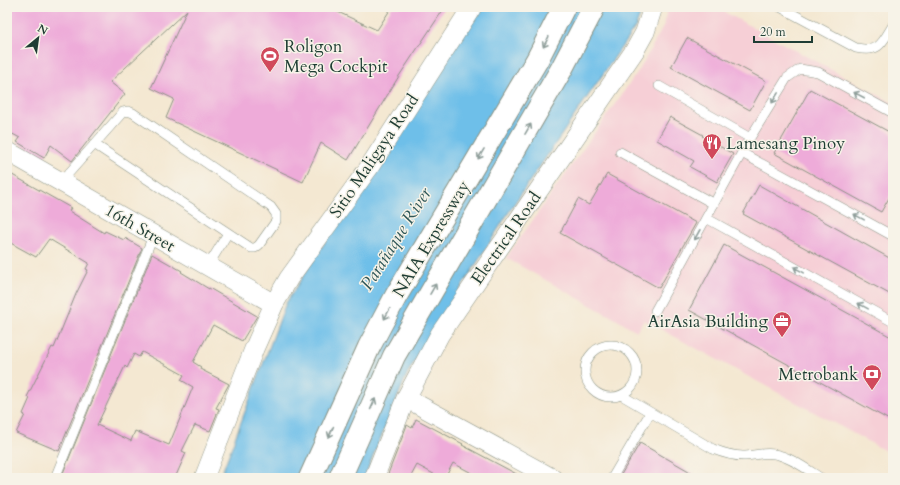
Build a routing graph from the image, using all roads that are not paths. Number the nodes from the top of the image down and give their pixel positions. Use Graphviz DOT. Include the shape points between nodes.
graph roads {
  1 [pos="472,7"];
  2 [pos="564,7"];
  3 [pos="594,7"];
  4 [pos="653,7"];
  5 [pos="780,7"];
  6 [pos="893,25"];
  7 [pos="659,86"];
  8 [pos="893,113"];
  9 [pos="750,138"];
  10 [pos="94,144"];
  11 [pos="7,151"];
  12 [pos="620,152"];
  13 [pos="742,153"];
  14 [pos="61,182"];
  15 [pos="714,204"];
  16 [pos="706,218"];
  17 [pos="228,233"];
  18 [pos="153,236"];
  19 [pos="893,236"];
  20 [pos="208,266"];
  21 [pos="274,304"];
  22 [pos="655,311"];
  23 [pos="893,322"];
  24 [pos="621,395"];
  25 [pos="406,398"];
  26 [pos="650,412"];
  27 [pos="55,478"];
  28 [pos="204,478"];
  29 [pos="310,478"];
  30 [pos="340,478"];
  31 [pos="374,478"];
  32 [pos="552,478"];
  33 [pos="612,478"];
  34 [pos="822,478"];
  1 -- 21 [label="street, Sitio Maligaya Road" via="368,169 289,278"];
  2 -- 29 [label="highway, NAIA Expressway, one-way" via="537,60 382,322"];
  30 -- 3 [label="highway, NAIA Expressway, one-way" via="394,356 561,70"];
  4 -- 25 [label="street, Electrical Road" via="645,32 635,50 440,334"];
  5 -- 6 [label="lane" via="856,48 868,50 884,41"];
  7 -- 9 [label="lane"];
  8 -- 9 [label="lane, one-way" via="818,72 800,69 787,78"];
  9 -- 13 [label="lane"];
  10 -- 14 [label="lane"];
  10 -- 17 [label="lane"];
  10 -- 17 [label="lane" via="123,112 128,111 271,207 276,214 276,221 255,248"];
  11 -- 14 [label="street, 16th Street"];
  12 -- 15 [label="lane"];
  13 -- 15 [label="lane"];
  19 -- 13 [label="lane, one-way"];
  14 -- 18 [label="street, 16th Street"];
  15 -- 16 [label="lane"];
  16 -- 22 [label="lane, one-way"];
  23 -- 16 [label="lane, one-way"];
  17 -- 20 [label="lane"];
  18 -- 20 [label="street, 16th Street"];
  18 -- 27 [label="lane"];
  20 -- 21 [label="street, 16th Street"];
  21 -- 28 [label="street, Sitio Maligaya Road"];
  24 -- 24 [label="lane" via="633,385 637,369 635,361 624,348 608,345 600,347 587,360 586,377 589,386 604,396"];
  24 -- 26 [label="lane"];
  25 -- 31 [label="street, Electrical Road"];
  25 -- 32 [label="street"];
  26 -- 33 [label="lane"];
  26 -- 34 [label="lane" via="712,449 728,455 775,454"];
}
